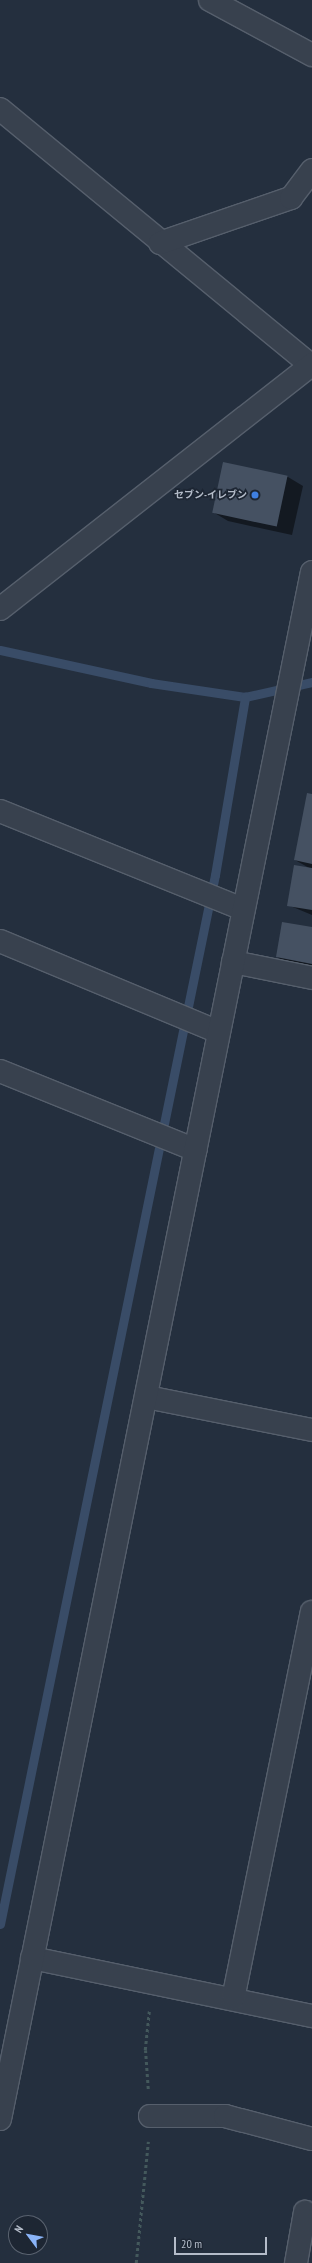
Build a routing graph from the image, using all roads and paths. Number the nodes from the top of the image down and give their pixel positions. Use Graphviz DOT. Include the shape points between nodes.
graph roads {
  1 [pos="210,0"];
  2 [pos="312,55"];
  3 [pos="0,109"];
  4 [pos="312,170"];
  5 [pos="160,243"];
  6 [pos="312,365"];
  7 [pos="312,572"];
  8 [pos="1,607"];
  9 [pos="0,811"];
  10 [pos="243,909"];
  11 [pos="0,941"];
  12 [pos="233,962"];
  13 [pos="312,978"];
  14 [pos="219,1032"];
  15 [pos="0,1072"];
  16 [pos="196,1150"];
  17 [pos="148,1397"];
  18 [pos="312,1430"];
  19 [pos="312,1612"];
  20 [pos="32,1958"];
  21 [pos="233,1999"];
  22 [pos="312,2016"];
  23 [pos="150,2116"];
  24 [pos="0,2119"];
  25 [pos="312,2138"];
  26 [pos="305,2212"];
  27 [pos="296,2263"];
  1 -- 2 [label="street"];
  3 -- 5 [label="street"];
  4 -- 5 [label="street" via="291,198"];
  5 -- 6 [label="street"];
  6 -- 8 [label="street"];
  7 -- 10 [label="street"];
  9 -- 10 [label="street"];
  10 -- 12 [label="street"];
  11 -- 14 [label="street"];
  12 -- 13 [label="street"];
  12 -- 14 [label="street"];
  14 -- 16 [label="street"];
  15 -- 16 [label="street"];
  16 -- 17 [label="street"];
  17 -- 18 [label="street"];
  17 -- 20 [label="street"];
  19 -- 21 [label="street"];
  20 -- 21 [label="street"];
  20 -- 24 [label="street"];
  21 -- 22 [label="street"];
  23 -- 25 [label="street" via="225,2116"];
  26 -- 27 [label="street"];
}
